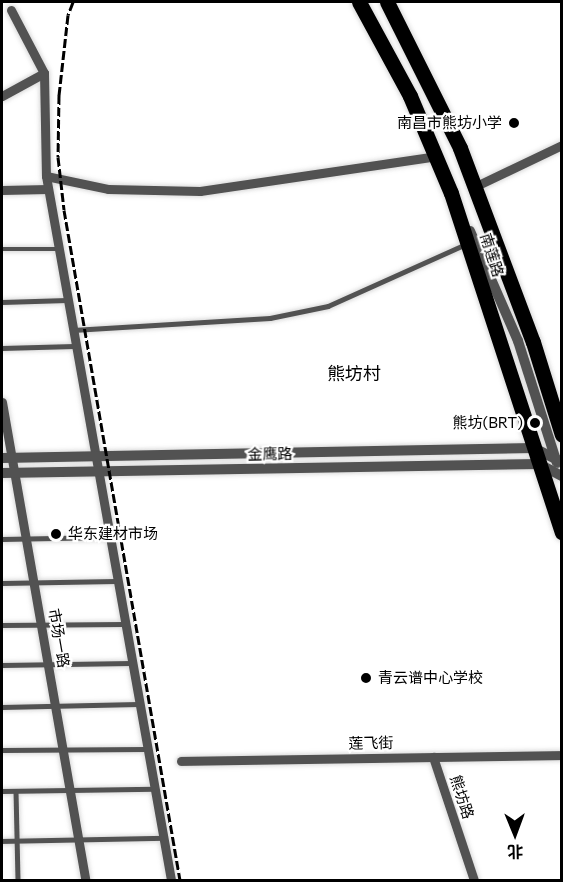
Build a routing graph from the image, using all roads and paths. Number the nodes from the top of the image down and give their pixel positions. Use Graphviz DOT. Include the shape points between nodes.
graph roads {
  1 [pos="359,2"];
  2 [pos="387,2"];
  3 [pos="11,10"];
  4 [pos="44,73"];
  5 [pos="2,96"];
  6 [pos="561,145"];
  7 [pos="437,156"];
  8 [pos="46,176"];
  9 [pos="474,188"];
  10 [pos="2,189"];
  11 [pos="48,189"];
  12 [pos="451,193"];
  13 [pos="469,243"];
  14 [pos="2,249"];
  15 [pos="58,249"];
  16 [pos="67,300"];
  17 [pos="2,302"];
  18 [pos="71,330"];
  19 [pos="74,346"];
  20 [pos="2,348"];
  21 [pos="2,405"];
  22 [pos="561,435"];
  23 [pos="534,448"];
  24 [pos="94,457"];
  25 [pos="7,458"];
  26 [pos="559,461"];
  27 [pos="539,464"];
  28 [pos="96,472"];
  29 [pos="2,473"];
  30 [pos="15,473"];
  31 [pos="561,476"];
  32 [pos="561,532"];
  33 [pos="108,537"];
  34 [pos="26,538"];
  35 [pos="2,539"];
  36 [pos="116,581"];
  37 [pos="2,582"];
  38 [pos="34,582"];
  39 [pos="124,624"];
  40 [pos="2,625"];
  41 [pos="41,625"];
  42 [pos="131,663"];
  43 [pos="48,664"];
  44 [pos="2,665"];
  45 [pos="138,704"];
  46 [pos="55,706"];
  47 [pos="2,707"];
  48 [pos="146,749"];
  49 [pos="2,750"];
  50 [pos="62,750"];
  51 [pos="561,755"];
  52 [pos="433,757"];
  53 [pos="182,761"];
  54 [pos="154,789"];
  55 [pos="69,790"];
  56 [pos="2,791"];
  57 [pos="16,791"];
  58 [pos="163,838"];
  59 [pos="78,840"];
  60 [pos="2,841"];
  61 [pos="17,841"];
  62 [pos="18,880"];
  63 [pos="85,880"];
  64 [pos="171,880"];
  65 [pos="474,880"];
  1 -- 7 [label="highway, 南莲路"];
  2 -- 9 [label="highway, 南莲路" via="460,148"];
  3 -- 4 [label="street"];
  4 -- 5 [label="street"];
  4 -- 8 [label="street"];
  6 -- 9 [label="street"];
  7 -- 8 [label="street" via="200,191 108,189"];
  7 -- 12 [label="highway, 南莲路"];
  8 -- 11 [label="street"];
  9 -- 22 [label="highway, 南莲路" via="533,342"];
  10 -- 11 [label="street"];
  11 -- 15 [label="street"];
  12 -- 13 [label="highway, 南莲路"];
  12 -- 26 [label="street" via="518,342"];
  13 -- 18 [label="lane" via="328,306 270,318"];
  13 -- 23 [label="highway, 南莲路"];
  14 -- 15 [label="lane"];
  15 -- 16 [label="street"];
  16 -- 17 [label="lane"];
  16 -- 18 [label="street"];
  18 -- 19 [label="street"];
  19 -- 20 [label="lane"];
  19 -- 24 [label="street"];
  21 -- 25 [label="street, 市场一路"];
  23 -- 24 [label="street, 金鹰路"];
  23 -- 26 [label="street"];
  23 -- 27 [label="highway, 南莲路"];
  24 -- 25 [label="street, 金鹰路"];
  24 -- 28 [label="street"];
  25 -- 30 [label="street, 市场一路"];
  26 -- 31 [label="street"];
  27 -- 28 [label="street, 金鹰路"];
  27 -- 31 [label="street"];
  27 -- 32 [label="highway, 南莲路"];
  28 -- 30 [label="street, 金鹰路"];
  28 -- 33 [label="street"];
  29 -- 30 [label="street, 金鹰路"];
  30 -- 34 [label="street, 市场一路"];
  33 -- 34 [label="lane"];
  33 -- 36 [label="street"];
  34 -- 35 [label="lane"];
  34 -- 38 [label="street, 市场一路"];
  36 -- 38 [label="lane"];
  36 -- 39 [label="street"];
  37 -- 38 [label="lane"];
  38 -- 41 [label="street, 市场一路"];
  39 -- 41 [label="lane"];
  39 -- 42 [label="street"];
  40 -- 41 [label="lane"];
  41 -- 43 [label="street, 市场一路"];
  42 -- 43 [label="lane"];
  42 -- 45 [label="street"];
  43 -- 44 [label="lane"];
  43 -- 46 [label="street, 市场一路"];
  45 -- 46 [label="lane"];
  45 -- 48 [label="street"];
  46 -- 47 [label="lane"];
  46 -- 50 [label="street, 市场一路"];
  48 -- 50 [label="lane"];
  48 -- 54 [label="street"];
  49 -- 50 [label="lane"];
  50 -- 55 [label="street, 市场一路"];
  51 -- 52 [label="street, 莲飞街"];
  52 -- 53 [label="street, 莲飞街"];
  52 -- 65 [label="street, 熊坊路"];
  54 -- 55 [label="lane"];
  54 -- 58 [label="street"];
  55 -- 57 [label="lane"];
  55 -- 59 [label="street, 市场一路"];
  56 -- 57 [label="lane"];
  57 -- 61 [label="lane"];
  58 -- 59 [label="lane"];
  58 -- 64 [label="street"];
  59 -- 61 [label="lane"];
  59 -- 63 [label="street, 市场一路"];
  60 -- 61 [label="lane"];
  61 -- 62 [label="lane"];
}
